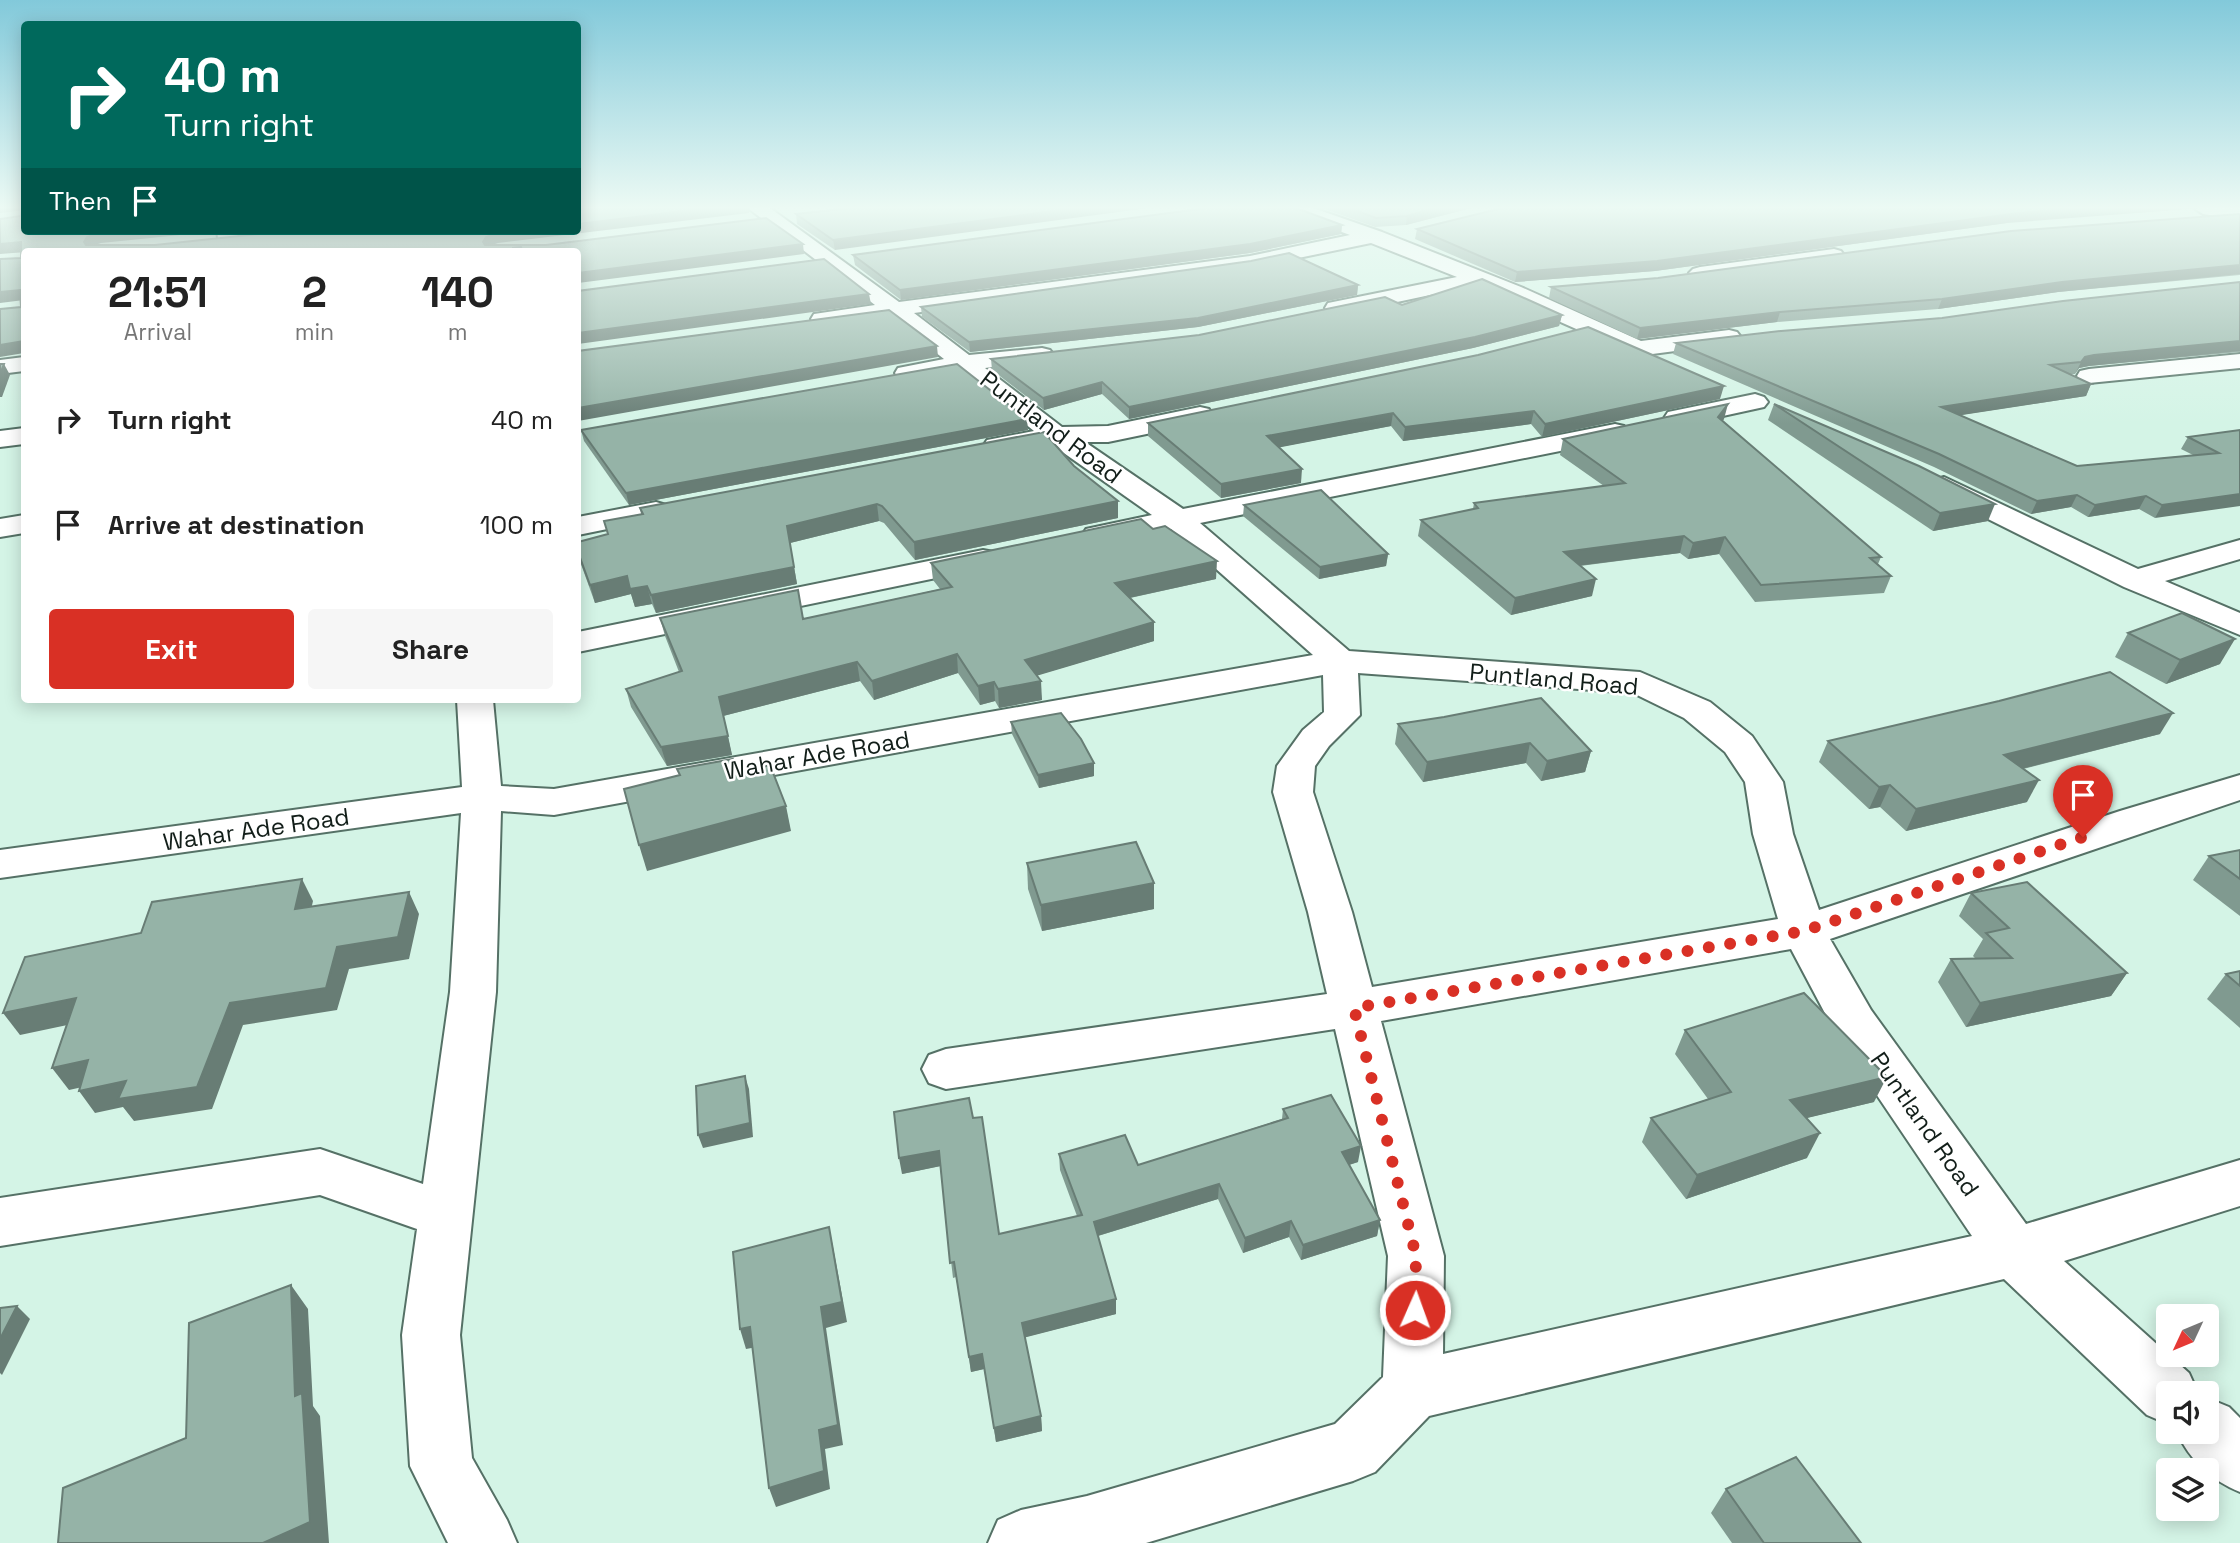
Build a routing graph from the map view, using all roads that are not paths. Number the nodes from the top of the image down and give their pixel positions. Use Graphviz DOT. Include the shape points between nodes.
graph roads {
  1 [pos="857,280"];
  2 [pos="1114,280"];
  3 [pos="1471,280"];
  4 [pos="1479,280"];
  5 [pos="1551,288"];
  6 [pos="1513,292"];
  7 [pos="894,309"];
  8 [pos="1317,312"];
  9 [pos="798,323"];
  10 [pos="1588,329"];
  11 [pos="1752,335"];
  12 [pos="1550,339"];
  13 [pos="1637,349"];
  14 [pos="1061,352"];
  15 [pos="2240,361"];
  16 [pos="965,363"];
  17 [pos="21,364"];
  18 [pos="0,367"];
  19 [pos="1684,370"];
  20 [pos="2089,376"];
  21 [pos="882,377"];
  22 [pos="1720,386"];
  23 [pos="1230,409"];
  24 [pos="1056,435"];
  25 [pos="21,436"];
  26 [pos="0,439"];
  27 [pos="974,451"];
  28 [pos="1923,475"];
  29 [pos="687,505"];
  30 [pos="1176,518"];
  31 [pos="21,524"];
  32 [pos="581,525"];
  33 [pos="0,528"];
  34 [pos="1076,540"];
  35 [pos="2240,549"];
  36 [pos="1009,554"];
  37 [pos="2136,580"];
  38 [pos="2240,625"];
  39 [pos="581,641"];
  40 [pos="1340,661"];
  41 [pos="475,703"];
  42 [pos="2240,788"];
  43 [pos="482,797"];
  44 [pos="0,864"];
  45 [pos="1804,931"];
  46 [pos="1354,1008"];
  47 [pos="946,1069"];
  48 [pos="2240,1183"];
  49 [pos="446,1216"];
  50 [pos="0,1222"];
  51 [pos="2014,1252"];
  52 [pos="2156,1383"];
  53 [pos="1412,1390"];
  54 [pos="2219,1441"];
  55 [pos="2240,1461"];
  56 [pos="484,1543"];
  57 [pos="1021,1543"];
  1 -- 7 [label="street, Puntland Road"];
  2 -- 7 [label="street"];
  3 -- 8 [label="street"];
  4 -- 6 [label="street"];
  5 -- 6 [label="street"];
  6 -- 10 [label="street"];
  7 -- 9 [label="street"];
  7 -- 16 [label="street, Puntland Road"];
  10 -- 12 [label="street"];
  10 -- 13 [label="street"];
  11 -- 13 [label="street"];
  13 -- 19 [label="street"];
  14 -- 16 [label="street"];
  15 -- 20 [label="street"];
  16 -- 21 [label="street"];
  16 -- 24 [label="street, Puntland Road"];
  17 -- 18 [label="street"];
  22 -- 30 [label="street" via="1767,407 1644,426"];
  23 -- 24 [label="street" via="1108,434"];
  24 -- 27 [label="street"];
  24 -- 30 [label="street, Puntland Road"];
  25 -- 26 [label="street"];
  28 -- 37 [label="street"];
  29 -- 32 [label="street"];
  30 -- 34 [label="street"];
  30 -- 40 [label="street, Puntland Road"];
  31 -- 33 [label="street"];
  35 -- 37 [label="street"];
  36 -- 39 [label="street"];
  37 -- 38 [label="street"];
  40 -- 43 [label="street, Wahar Ade Road" via="554,802"];
  40 -- 45 [label="street, Puntland Road" via="1640,683 1697,710 1739,744 1764,782 1773,834"];
  40 -- 46 [label="street" via="1342,715 1316,738 1296,766 1293,792"];
  41 -- 43 [label="street"];
  42 -- 45 [label="street"];
  43 -- 44 [label="street, Wahar Ade Road"];
  43 -- 49 [label="street" via="473,992"];
  45 -- 46 [label="street"];
  45 -- 51 [label="street, Puntland Road" via="1854,1023"];
  46 -- 47 [label="street"];
  46 -- 53 [label="street" via="1416,1256"];
  48 -- 51 [label="street"];
  49 -- 50 [label="street" via="320,1171"];
  49 -- 56 [label="street" via="431,1335 441,1466"];
  51 -- 52 [label="street, Puntland Road"];
  51 -- 53 [label="street"];
  53 -- 57 [label="street" via="1353,1450"];
  54 -- 55 [label="street"];
}
